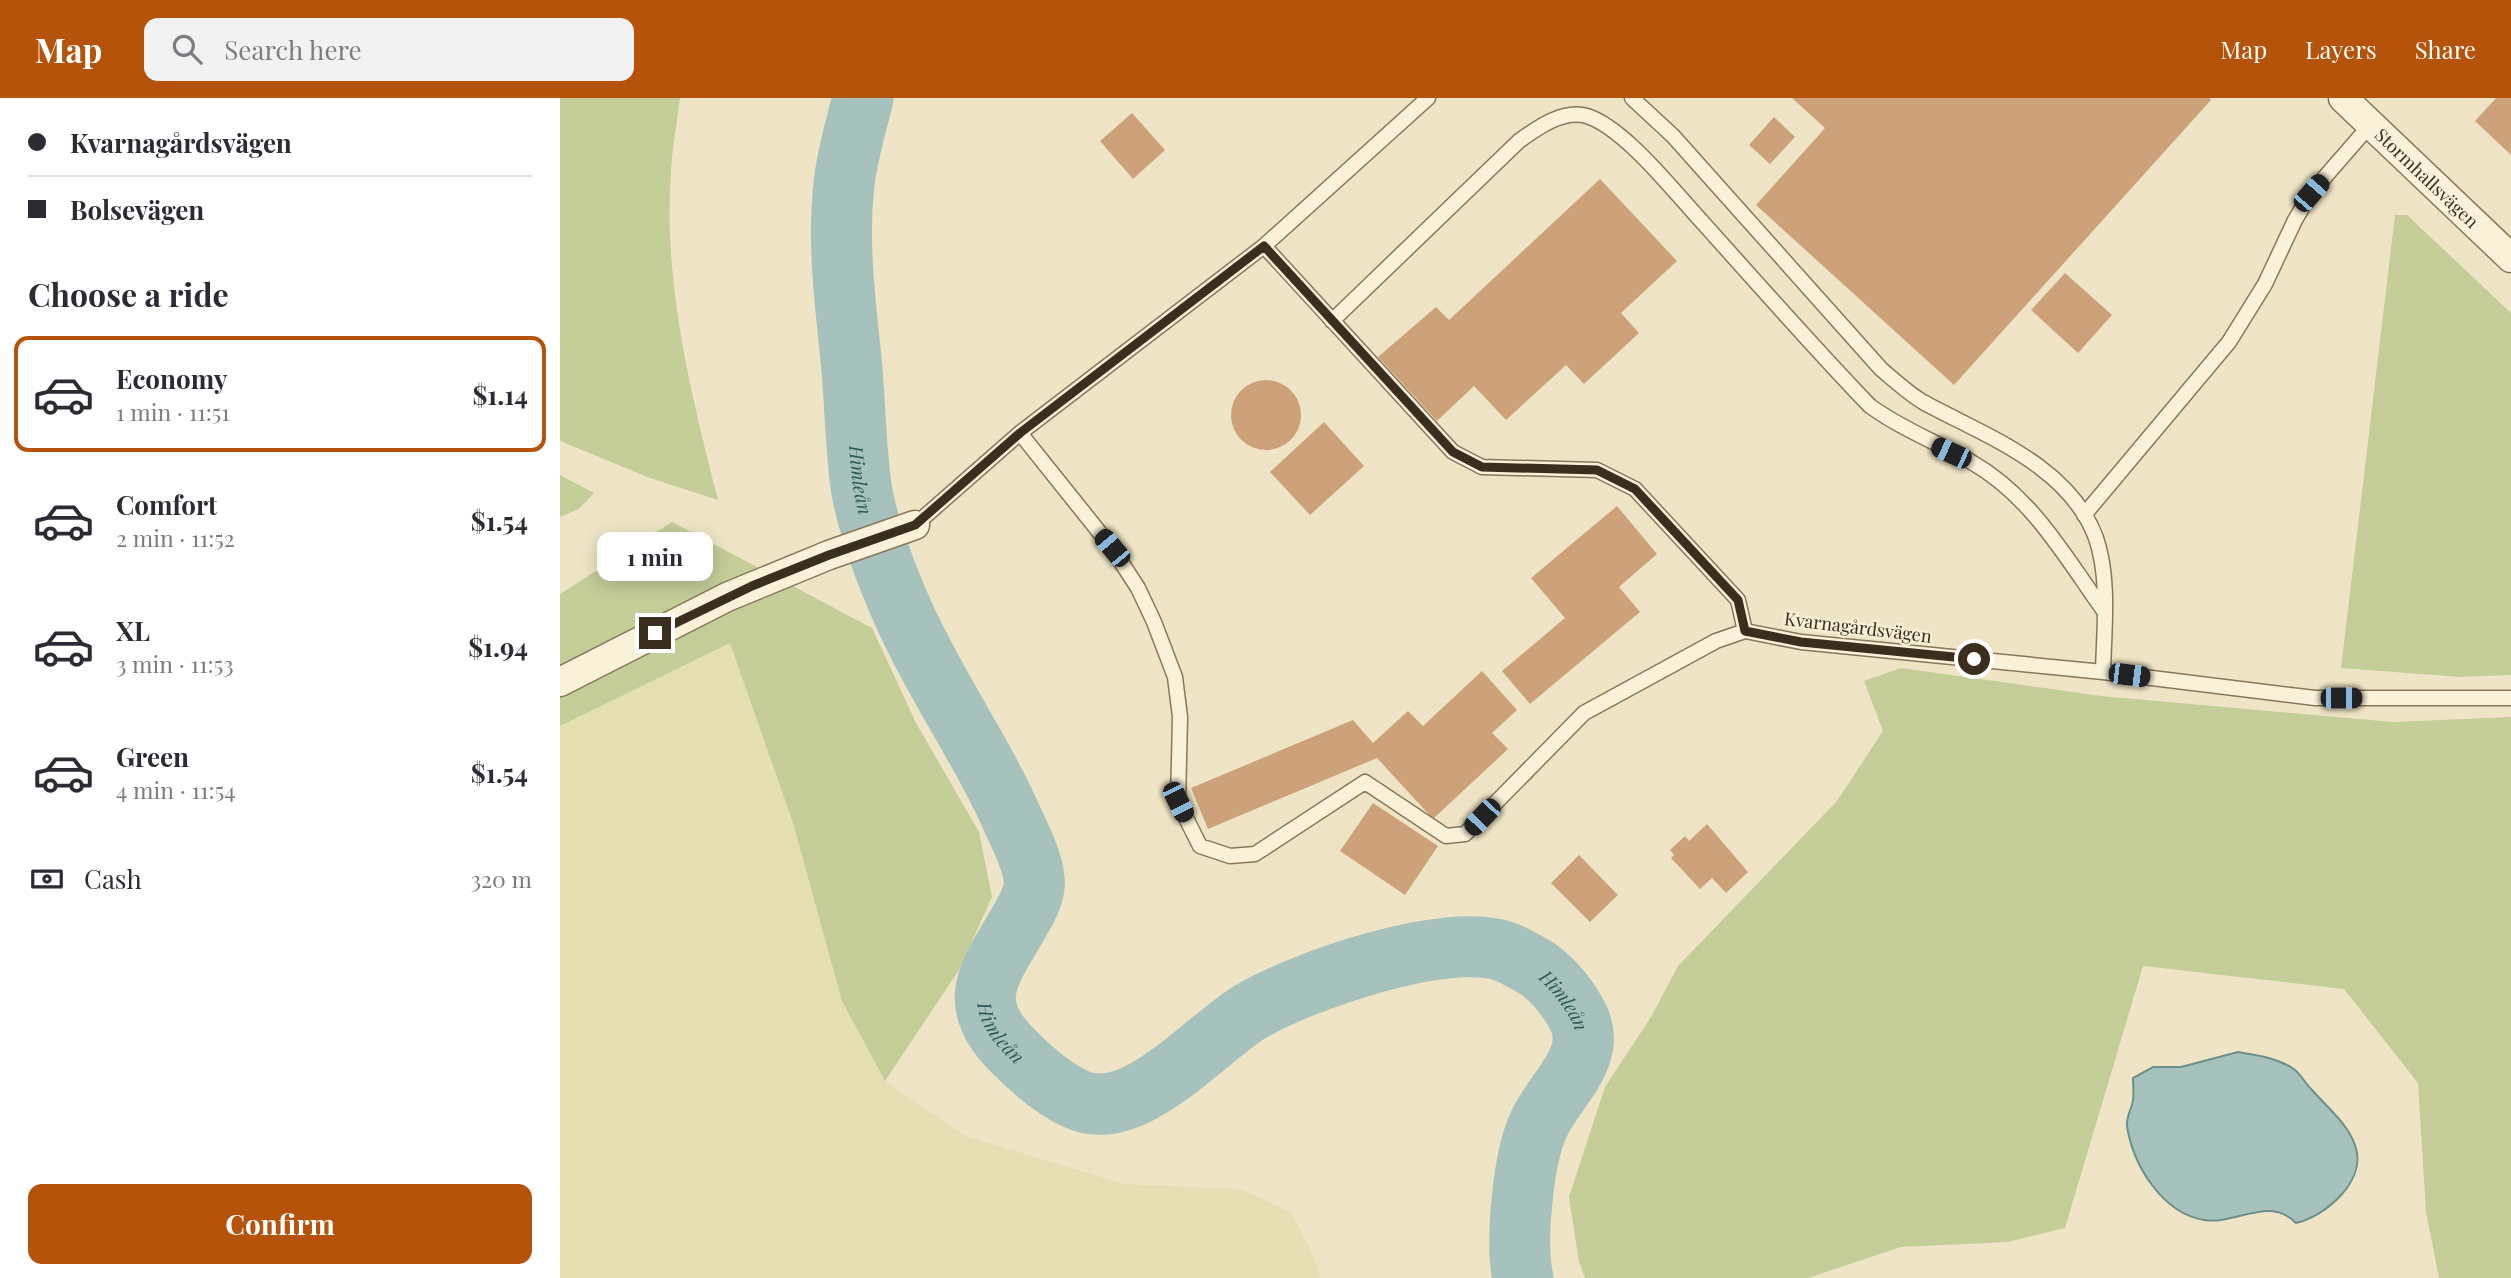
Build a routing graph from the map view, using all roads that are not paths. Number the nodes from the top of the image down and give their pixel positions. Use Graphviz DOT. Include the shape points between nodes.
graph roads {
  1 [pos="1428,98"];
  2 [pos="1632,98"];
  3 [pos="2349,100"];
  4 [pos="2371,124"];
  5 [pos="1264,246"];
  6 [pos="2511,258"];
  7 [pos="1332,321"];
  8 [pos="1020,433"];
  9 [pos="2084,515"];
  10 [pos="915,525"];
  11 [pos="2104,611"];
  12 [pos="1745,631"];
  13 [pos="2103,672"];
  14 [pos="560,682"];
  15 [pos="2511,698"];
  1 -- 5 [label="lane"];
  2 -- 9 [label="lane" via="1673,136 1881,369 1920,400 2026,458 2067,492"];
  3 -- 4 [label="street, Stormhallsvägen"];
  4 -- 6 [label="street, Stormhallsvägen"];
  4 -- 9 [label="lane" via="2311,193 2229,342"];
  5 -- 7 [label="lane"];
  5 -- 8 [label="lane"];
  7 -- 11 [label="lane" via="1519,141 1545,122 1586,116 1613,130 1660,176 1870,406 1896,425 1973,463 2008,488 2036,516"];
  7 -- 12 [label="lane" via="1453,452 1482,467 1597,470 1635,489 1738,600"];
  8 -- 10 [label="lane"];
  8 -- 12 [label="lane, Kvarnagårdsvägen" via="1112,548 1138,588 1175,677 1180,717 1178,802 1199,846 1230,856 1255,854 1365,782 1446,836 1465,834 1584,713 1716,641"];
  9 -- 11 [label="lane" via="2102,565"];
  10 -- 14 [label="street" via="727,597"];
  11 -- 13 [label="lane"];
  12 -- 13 [label="lane, Kvarnagårdsvägen" via="1871,650"];
  13 -- 15 [label="lane, Kvarnagårdsvägen" via="2315,698"];
}
